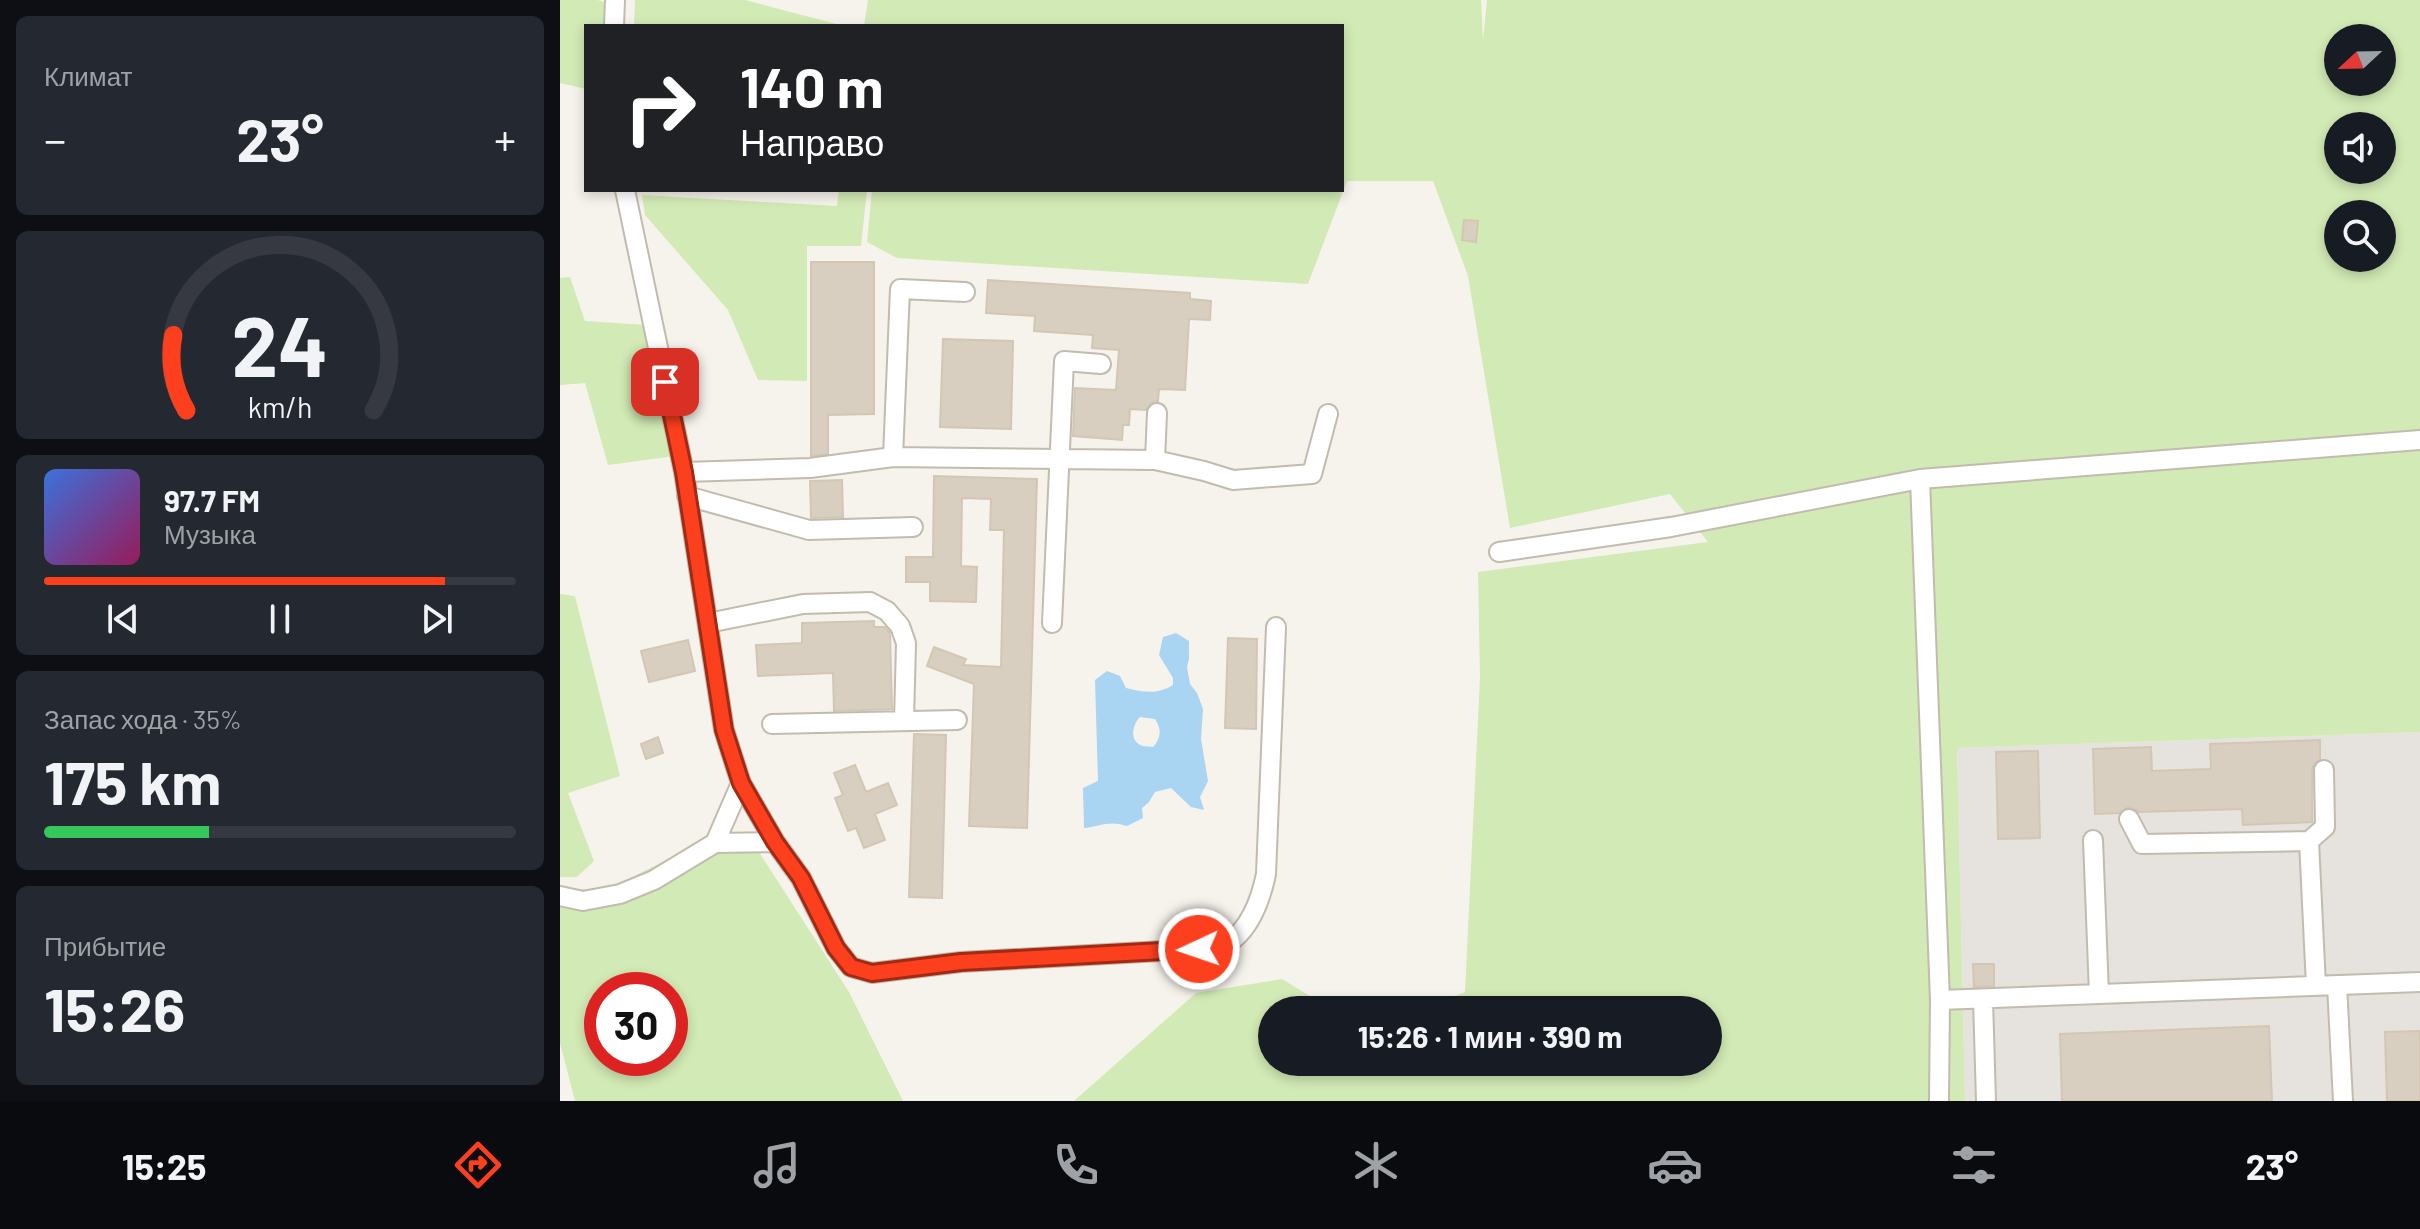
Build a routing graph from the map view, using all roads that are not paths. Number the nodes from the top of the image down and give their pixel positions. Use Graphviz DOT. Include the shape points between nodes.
graph roads {
  1 [pos="615,0"];
  2 [pos="614,24"];
  3 [pos="625,192"];
  4 [pos="965,292"];
  5 [pos="1101,364"];
  6 [pos="1157,413"];
  7 [pos="1328,414"];
  8 [pos="2420,440"];
  9 [pos="893,457"];
  10 [pos="1058,458"];
  11 [pos="1155,460"];
  12 [pos="684,472"];
  13 [pos="1920,479"];
  14 [pos="687,496"];
  15 [pos="913,527"];
  16 [pos="1499,552"];
  17 [pos="708,623"];
  18 [pos="1052,623"];
  19 [pos="1276,627"];
  20 [pos="957,720"];
  21 [pos="904,721"];
  22 [pos="772,724"];
  23 [pos="2324,770"];
  24 [pos="741,783"];
  25 [pos="2129,819"];
  26 [pos="2093,840"];
  27 [pos="2309,841"];
  28 [pos="775,842"];
  29 [pos="715,843"];
  30 [pos="560,896"];
  31 [pos="2420,982"];
  32 [pos="2337,985"];
  33 [pos="2316,986"];
  34 [pos="2099,994"];
  35 [pos="1983,999"];
  36 [pos="1940,1000"];
  37 [pos="1939,1101"];
  38 [pos="1986,1101"];
  39 [pos="2343,1101"];
  1 -- 2 [label="street"];
  3 -- 12 [label="street"];
  4 -- 9 [label="street" via="900,289"];
  5 -- 10 [label="street" via="1064,361"];
  6 -- 11 [label="street"];
  7 -- 11 [label="street" via="1312,474 1233,480"];
  8 -- 13 [label="street"];
  9 -- 10 [label="street"];
  9 -- 12 [label="street" via="810,468"];
  10 -- 11 [label="street"];
  10 -- 18 [label="street"];
  12 -- 14 [label="street"];
  13 -- 16 [label="street" via="1671,527"];
  13 -- 36 [label="street"];
  14 -- 15 [label="street" via="809,530"];
  14 -- 17 [label="street"];
  17 -- 21 [label="street" via="803,604 870,602 887,611 906,643"];
  17 -- 24 [label="street" via="724,730"];
  19 -- 28 [label="street" via="1266,874 1262,894 1241,932 1223,947 961,962 872,973 851,967 836,948 801,878"];
  20 -- 21 [label="street"];
  21 -- 22 [label="street"];
  23 -- 27 [label="street" via="2325,827"];
  24 -- 28 [label="street"];
  24 -- 29 [label="street"];
  25 -- 27 [label="street" via="2142,844"];
  26 -- 34 [label="street"];
  27 -- 33 [label="street"];
  28 -- 29 [label="street"];
  29 -- 30 [label="street" via="620,894 583,901"];
  31 -- 32 [label="street"];
  32 -- 33 [label="street"];
  32 -- 39 [label="street"];
  33 -- 34 [label="street"];
  34 -- 35 [label="street"];
  35 -- 36 [label="street"];
  35 -- 38 [label="street"];
  36 -- 37 [label="street"];
}
